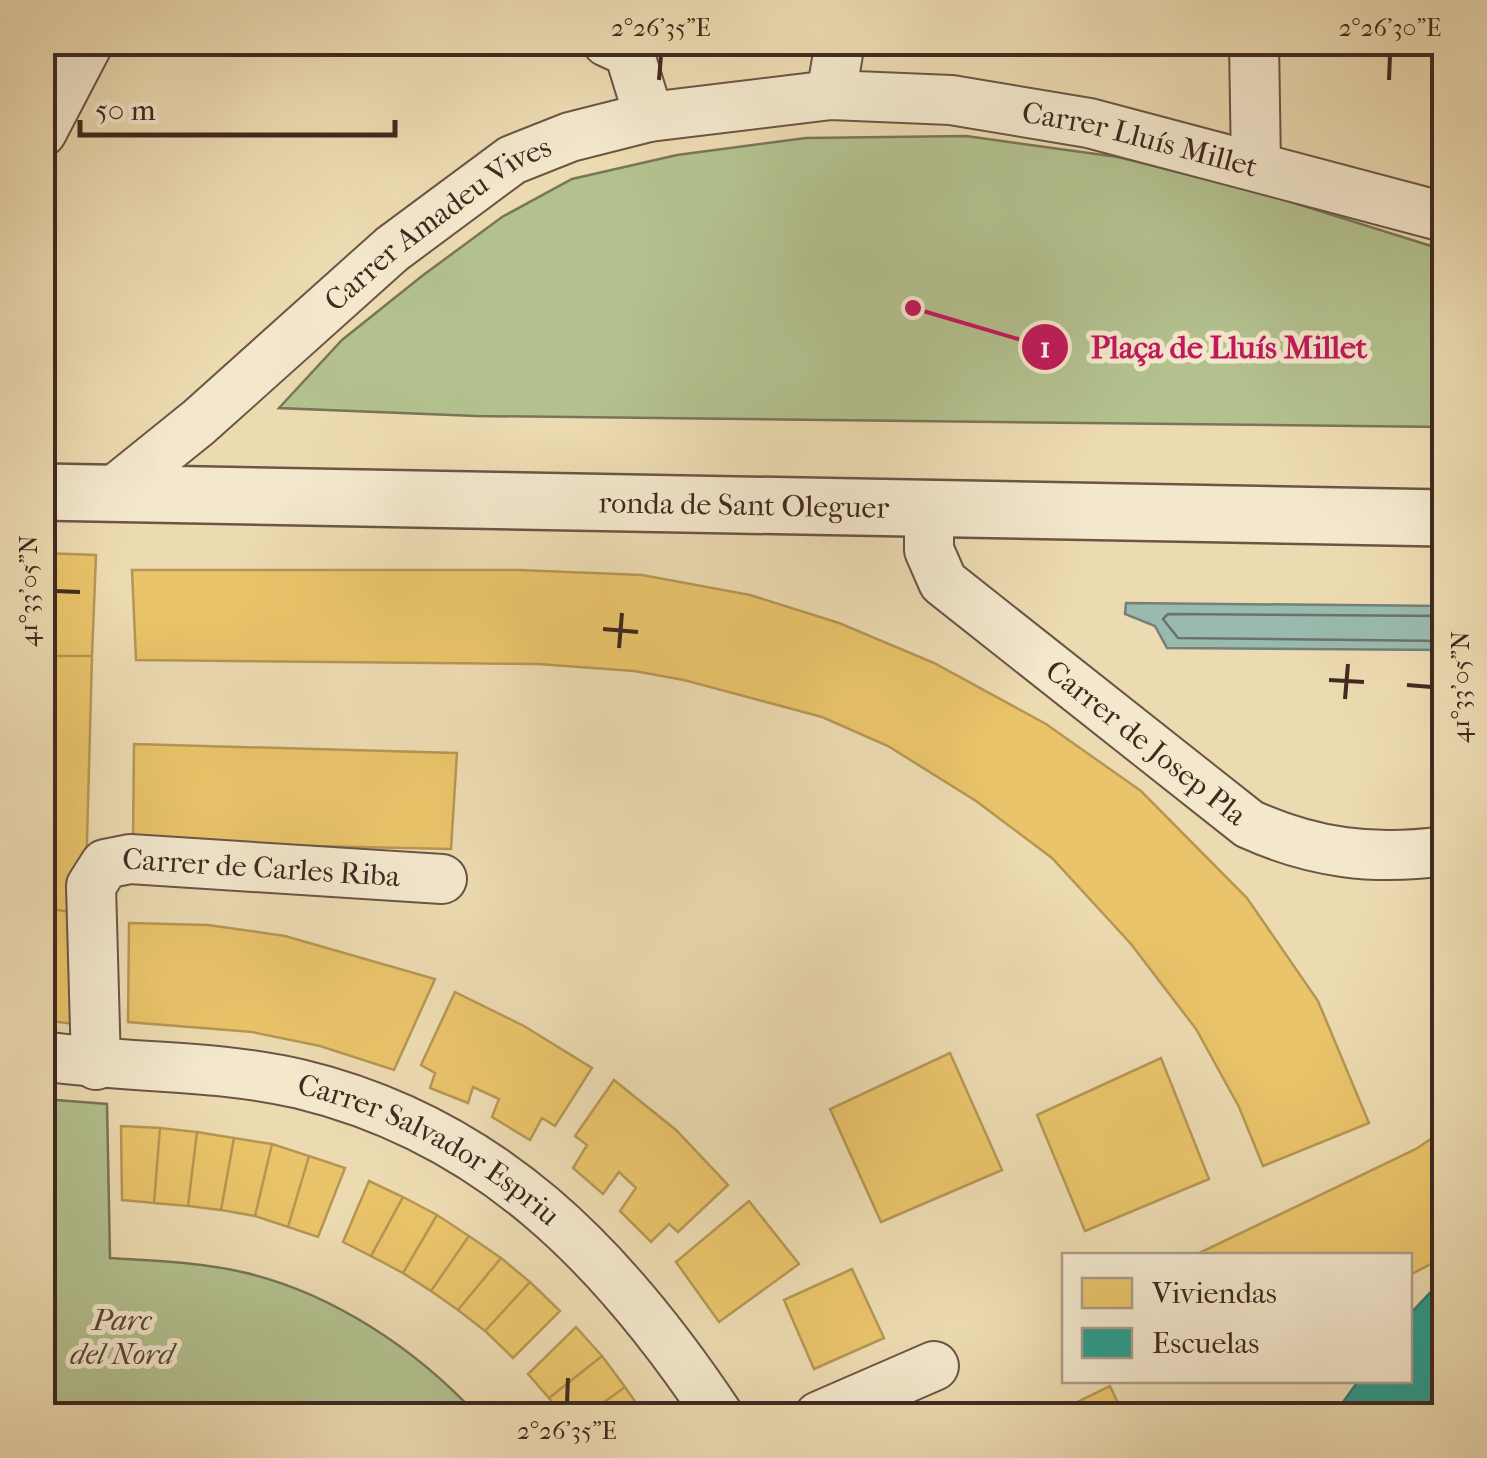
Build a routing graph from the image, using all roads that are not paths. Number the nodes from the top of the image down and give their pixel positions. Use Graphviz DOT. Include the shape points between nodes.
graph roads {
  1 [pos="89,42"];
  2 [pos="607,42"];
  3 [pos="840,42"];
  4 [pos="1254,42"];
  5 [pos="831,95"];
  6 [pos="650,117"];
  7 [pos="42,132"];
  8 [pos="1256,166"];
  9 [pos="1444,217"];
  10 [pos="42,492"];
  11 [pos="111,493"];
  12 [pos="929,509"];
  13 [pos="1444,518"];
  14 [pos="1444,851"];
  15 [pos="442,880"];
  16 [pos="42,1056"];
  17 [pos="96,1065"];
  18 [pos="934,1366"];
  19 [pos="719,1416"];
  20 [pos="819,1416"];
  1 -- 7 [label="street"];
  2 -- 6 [label="street" via="629,52"];
  3 -- 5 [label="street"];
  4 -- 8 [label="street"];
  5 -- 6 [label="street, Carrer Amadeu Vives"];
  5 -- 8 [label="street, Carrer Lluís Millet" via="951,100 1089,123"];
  6 -- 11 [label="street, Carrer Amadeu Vives" via="512,160 392,249"];
  8 -- 9 [label="street, Carrer Lluís Millet"];
  10 -- 11 [label="street, ronda de Sant Oleguer"];
  11 -- 12 [label="street, ronda de Sant Oleguer"];
  12 -- 13 [label="street, ronda de Sant Oleguer"];
  12 -- 14 [label="street, Carrer de Josep Pla" via="928,550 943,582 1249,824 1350,856"];
  15 -- 17 [label="street, Carrer de Carles Riba" via="130,859 104,864 91,886"];
  16 -- 17 [label="street, Carrer Salvador Espriu"];
  17 -- 19 [label="street, Carrer Salvador Espriu" via="207,1069 299,1084 380,1108 453,1142 536,1198 598,1260 670,1342"];
  18 -- 20 [label="street"];
}
